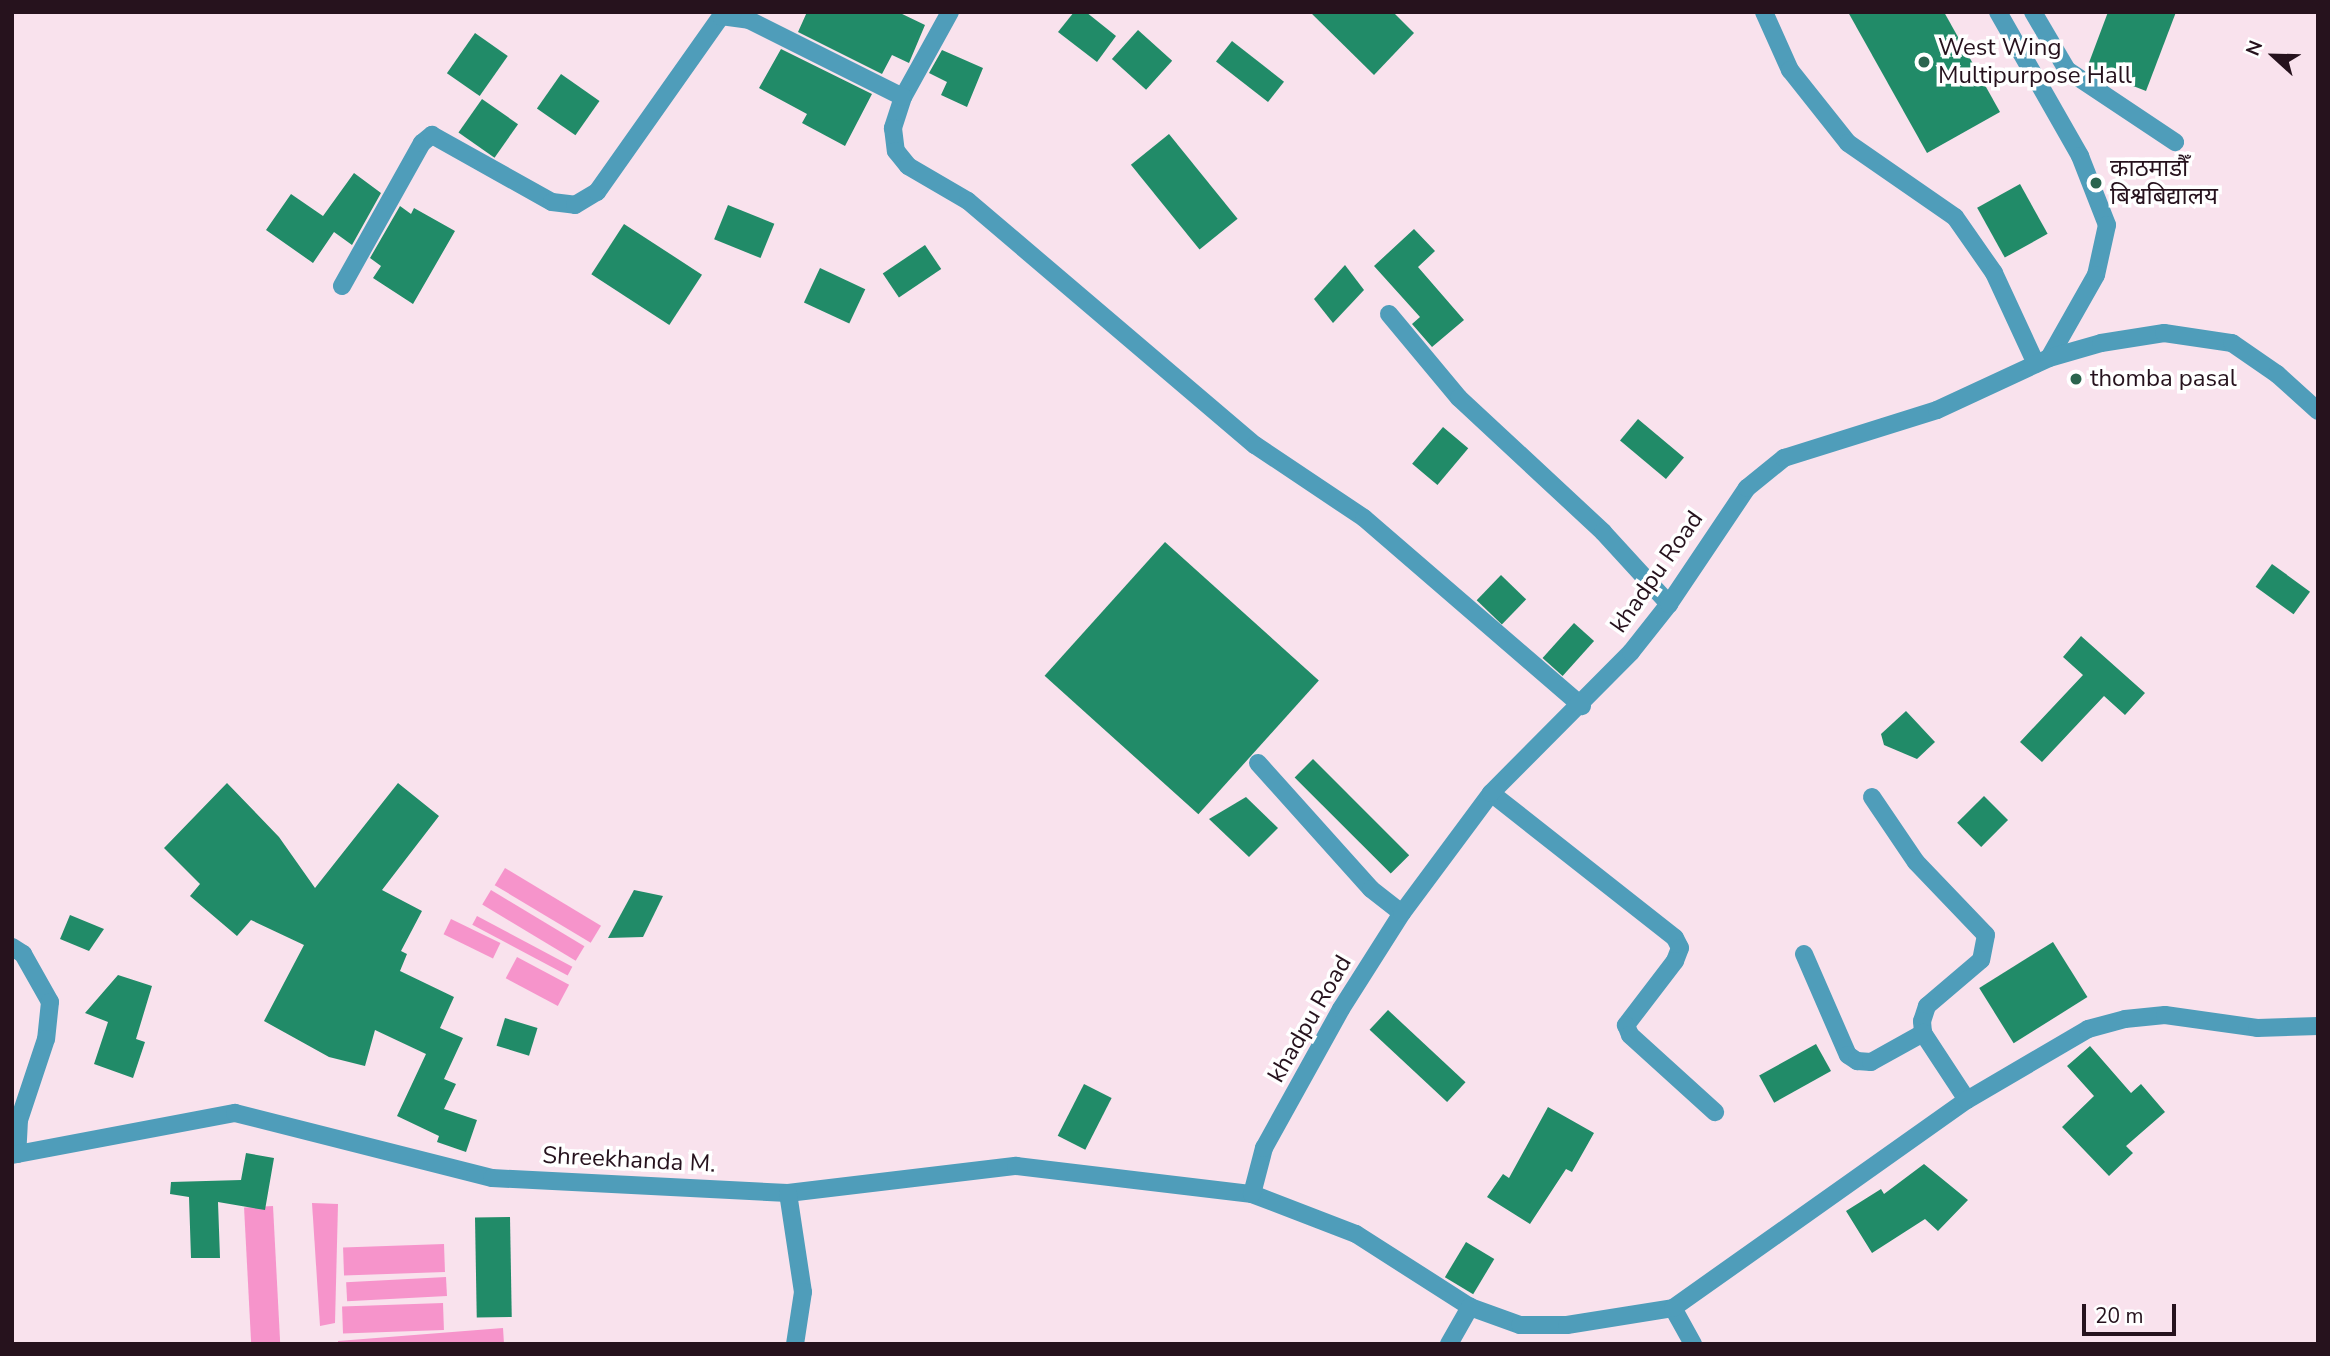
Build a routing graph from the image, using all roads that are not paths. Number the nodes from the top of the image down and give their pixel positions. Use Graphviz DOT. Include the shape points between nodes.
graph roads {
  1 [pos="950,12"];
  2 [pos="1764,12"];
  3 [pos="1998,12"];
  4 [pos="2033,12"];
  5 [pos="720,14"];
  6 [pos="903,97"];
  7 [pos="2175,142"];
  8 [pos="342,286"];
  9 [pos="1389,314"];
  10 [pos="2042,361"];
  11 [pos="2318,411"];
  12 [pos="1670,604"];
  13 [pos="1582,706"];
  14 [pos="1258,762"];
  15 [pos="1491,793"];
  16 [pos="1872,797"];
  17 [pos="1402,913"];
  18 [pos="12,947"];
  19 [pos="1804,954"];
  20 [pos="2318,1026"];
  21 [pos="1923,1033"];
  22 [pos="1967,1100"];
  23 [pos="1715,1112"];
  24 [pos="15,1154"];
  25 [pos="789,1193"];
  26 [pos="1252,1194"];
  27 [pos="1470,1307"];
  28 [pos="1673,1308"];
  29 [pos="795,1344"];
  30 [pos="1450,1344"];
  31 [pos="1693,1344"];
  1 -- 6 [label="street"];
  2 -- 10 [label="street" via="1790,70 1849,143 1955,217 1994,273"];
  3 -- 10 [label="street" via="2080,156 2107,225 2096,275"];
  4 -- 7 [label="street" via="2067,70"];
  5 -- 6 [label="street" via="749,20"];
  5 -- 8 [label="street" via="597,192 575,205 552,202 432,135 422,143"];
  6 -- 13 [label="street" via="893,128 896,150 908,166 968,201 1255,445 1363,518"];
  9 -- 12 [label="street" via="1459,398 1603,532"];
  10 -- 11 [label="street, khadpu Road" via="2101,343 2164,333 2212,338 2250,353"];
  10 -- 12 [label="street, khadpu Road" via="1937,410 1784,458 1747,488"];
  12 -- 13 [label="street, khadpu Road"];
  13 -- 15 [label="street, khadpu Road"];
  14 -- 17 [label="street" via="1371,889"];
  15 -- 17 [label="street, khadpu Road"];
  15 -- 23 [label="street" via="1675,938 1680,948 1675,961 1626,1025 1630,1035"];
  16 -- 21 [label="street" via="1916,862 1986,936 1981,960 1927,1006"];
  17 -- 26 [label="street, khadpu Road" via="1341,1009 1264,1148"];
  18 -- 24 [label="street" via="23,954 50,1002 46,1039 19,1120"];
  19 -- 21 [label="street" via="1848,1055 1857,1062 1871,1062"];
  20 -- 22 [label="street" via="2257,1028 2165,1015 2126,1019 2088,1029"];
  21 -- 22 [label="street"];
  22 -- 28 [label="street"];
  24 -- 25 [label="street, Shreekhanda M." via="235,1113 492,1178"];
  25 -- 26 [label="street, Shreekhanda M." via="1016,1166"];
  25 -- 29 [label="street" via="803,1292"];
  26 -- 27 [label="street, Shreekhanda M." via="1356,1234"];
  27 -- 28 [label="street, Shreekhanda M." via="1520,1325 1567,1325"];
  27 -- 30 [label="street"];
  28 -- 31 [label="street"];
}
